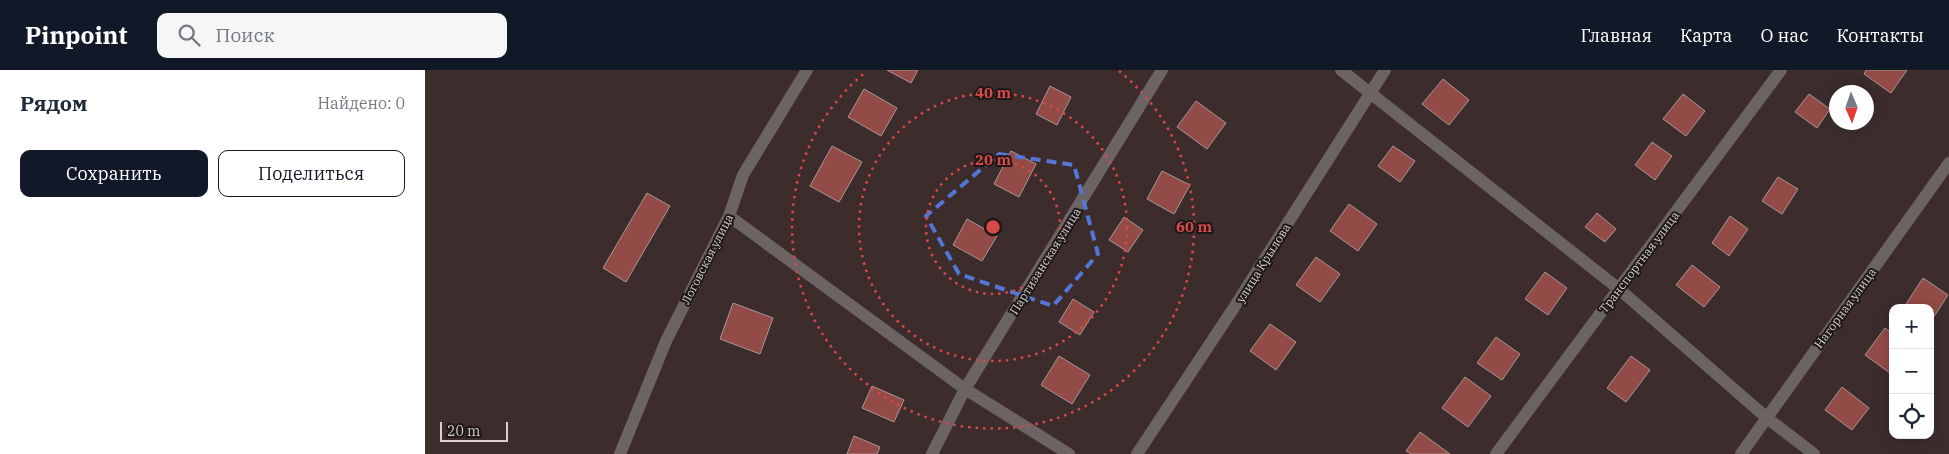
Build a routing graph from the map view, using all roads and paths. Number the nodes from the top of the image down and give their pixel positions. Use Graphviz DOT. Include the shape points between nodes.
graph roads {
  1 [pos="807,70"];
  2 [pos="1162,70"];
  3 [pos="1341,70"];
  4 [pos="1385,70"];
  5 [pos="1781,70"];
  6 [pos="1371,92"];
  7 [pos="1949,163"];
  8 [pos="729,216"];
  9 [pos="1619,289"];
  10 [pos="965,389"];
  11 [pos="1767,418"];
  12 [pos="620,454"];
  13 [pos="932,454"];
  14 [pos="1069,454"];
  15 [pos="1137,454"];
  16 [pos="1496,454"];
  17 [pos="1741,454"];
  18 [pos="1814,454"];
  1 -- 8 [label="street, Логовская улица" via="743,175"];
  2 -- 10 [label="street, Партизанская улица"];
  3 -- 6 [label="street"];
  4 -- 6 [label="street, улица Крылова"];
  5 -- 9 [label="street, Транспортная улица"];
  6 -- 9 [label="street"];
  6 -- 15 [label="street, улица Крылова"];
  7 -- 11 [label="street, Нагорная улица"];
  8 -- 10 [label="street"];
  8 -- 12 [label="street, Логовская улица" via="666,341"];
  9 -- 11 [label="street"];
  9 -- 16 [label="street, Транспортная улица"];
  10 -- 13 [label="street, Партизанская улица"];
  10 -- 14 [label="street"];
  11 -- 17 [label="street, Нагорная улица"];
  11 -- 18 [label="street"];
}
